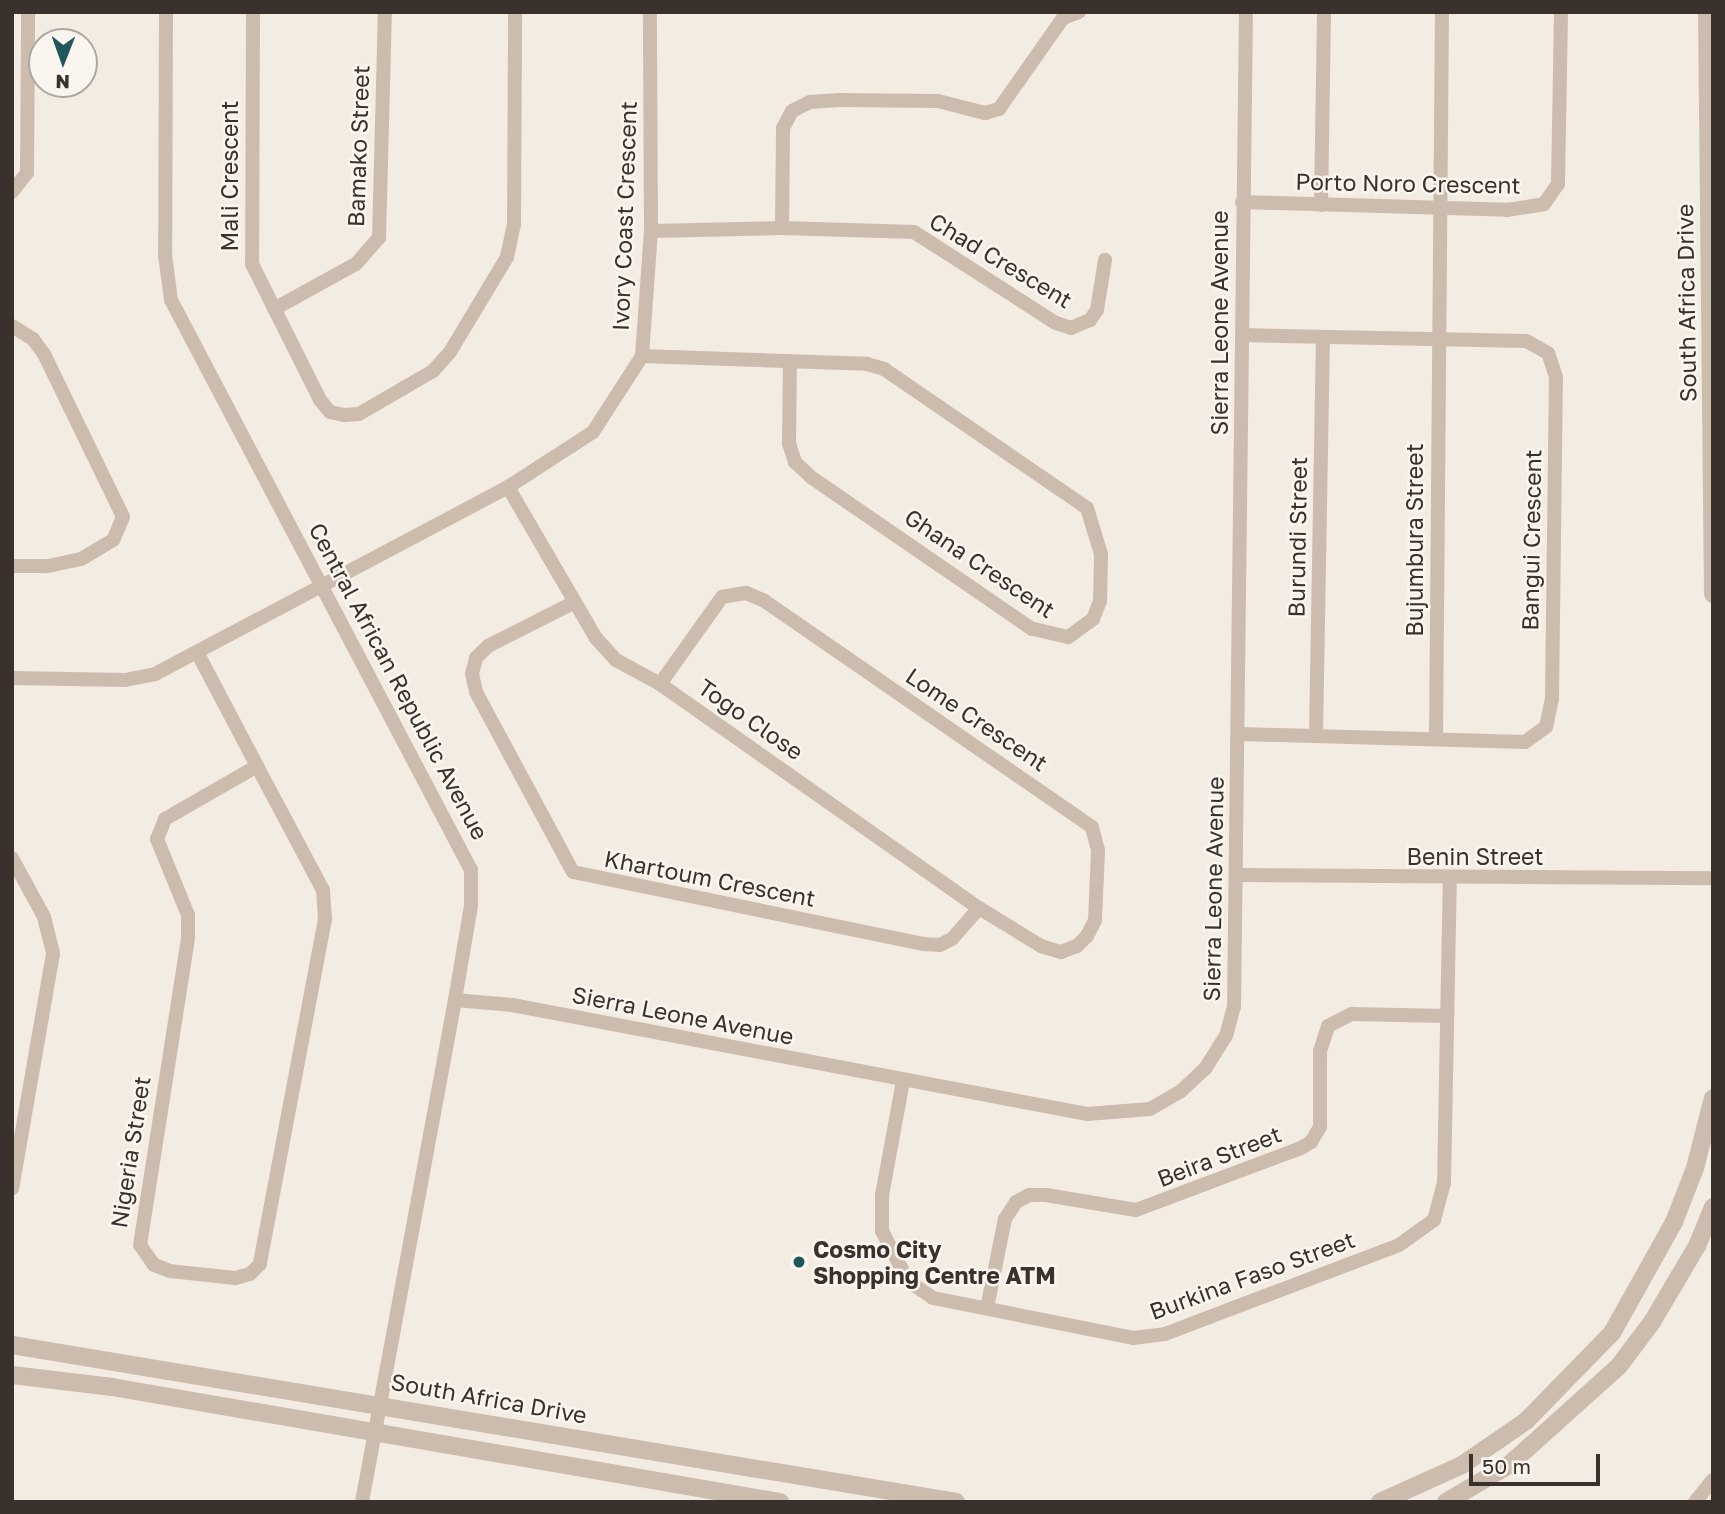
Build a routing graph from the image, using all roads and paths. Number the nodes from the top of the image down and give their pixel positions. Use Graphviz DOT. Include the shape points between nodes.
graph roads {
  1 [pos="28,12"];
  2 [pos="166,12"];
  3 [pos="253,12"];
  4 [pos="385,12"];
  5 [pos="515,12"];
  6 [pos="650,12"];
  7 [pos="1079,12"];
  8 [pos="1246,12"];
  9 [pos="1324,12"];
  10 [pos="1442,12"];
  11 [pos="1561,12"];
  12 [pos="1707,12"];
  13 [pos="1060,15"];
  14 [pos="12,192"];
  15 [pos="1242,202"];
  16 [pos="1321,205"];
  17 [pos="1441,208"];
  18 [pos="782,228"];
  19 [pos="651,231"];
  20 [pos="1105,260"];
  21 [pos="274,309"];
  22 [pos="12,326"];
  23 [pos="1243,335"];
  24 [pos="1323,338"];
  25 [pos="1438,341"];
  26 [pos="642,356"];
  27 [pos="790,364"];
  28 [pos="508,487"];
  29 [pos="12,566"];
  30 [pos="324,586"];
  31 [pos="1713,594"];
  32 [pos="575,603"];
  33 [pos="198,654"];
  34 [pos="12,678"];
  35 [pos="660,684"];
  36 [pos="1240,734"];
  37 [pos="1316,736"];
  38 [pos="1436,739"];
  39 [pos="257,766"];
  40 [pos="12,858"];
  41 [pos="1237,875"];
  42 [pos="1713,878"];
  43 [pos="1450,879"];
  44 [pos="978,908"];
  45 [pos="455,1000"];
  46 [pos="1446,1016"];
  47 [pos="903,1081"];
  48 [pos="1713,1098"];
  49 [pos="12,1188"];
  50 [pos="1713,1207"];
  51 [pos="987,1308"];
  52 [pos="12,1345"];
  53 [pos="12,1375"];
  54 [pos="378,1404"];
  55 [pos="374,1433"];
  56 [pos="1713,1480"];
  57 [pos="362,1502"];
  58 [pos="780,1502"];
  59 [pos="956,1502"];
  60 [pos="1380,1502"];
  61 [pos="1446,1502"];
  62 [pos="1695,1502"];
  1 -- 14 [label="street" via="27,173"];
  2 -- 30 [label="street, Central African Republic Avenue" via="165,255 171,300"];
  3 -- 21 [label="street, Mali Crescent" via="252,264"];
  4 -- 21 [label="street, Bamako Street" via="379,238 356,264"];
  5 -- 21 [label="street, Mali Crescent" via="508,257 450,352 433,370 359,414 330,412 320,401"];
  6 -- 19 [label="street, Ivory Coast Crescent"];
  7 -- 13 [label="street"];
  8 -- 15 [label="street, Sierra Leone Avenue"];
  9 -- 16 [label="street"];
  10 -- 17 [label="street, Bujumbura Street"];
  11 -- 17 [label="street, Porto Noro Crescent" via="1560,154 1554,196 1528,209"];
  12 -- 31 [label="street, South Africa Drive"];
  13 -- 18 [label="street" via="999,109 975,111 938,101 839,100 810,102 792,111 783,128"];
  15 -- 16 [label="street, Porto Noro Crescent"];
  15 -- 23 [label="street, Sierra Leone Avenue"];
  16 -- 17 [label="street, Porto Noro Crescent"];
  17 -- 25 [label="street, Bujumbura Street"];
  18 -- 19 [label="street, Chad Crescent"];
  18 -- 20 [label="street, Chad Crescent" via="914,232 1056,323 1071,328 1090,320 1097,310"];
  19 -- 26 [label="street, Ivory Coast Crescent"];
  22 -- 29 [label="street" via="33,339 44,354 123,517 113,540 81,559 47,566"];
  23 -- 24 [label="street, Bangui Crescent"];
  23 -- 36 [label="street, Sierra Leone Avenue"];
  24 -- 25 [label="street, Bangui Crescent"];
  24 -- 37 [label="street, Burundi Street"];
  25 -- 38 [label="street, Bujumbura Street"];
  25 -- 38 [label="street, Bangui Crescent" via="1526,341 1548,353 1556,377 1549,717 1535,738 1525,742"];
  26 -- 27 [label="street, Ghana Crescent"];
  26 -- 28 [label="street, Ivory Coast Crescent" via="593,432"];
  27 -- 27 [label="street, Ghana Crescent" via="789,443 795,462 811,477 1032,629 1068,638 1093,619 1100,601 1101,554 1087,508 884,369 867,364"];
  28 -- 30 [label="street, Ivory Coast Crescent"];
  28 -- 32 [label="street, Togo Close"];
  30 -- 33 [label="street, Ivory Coast Crescent"];
  30 -- 45 [label="street, Central African Republic Avenue" via="471,870 471,906"];
  32 -- 35 [label="street, Togo Close" via="617,660"];
  32 -- 44 [label="street, Khartoum Crescent" via="488,646 476,658 472,674 476,692 573,872 620,886 940,945 952,939"];
  33 -- 34 [label="street, Ivory Coast Crescent" via="135,679"];
  33 -- 39 [label="street, Nigeria Street"];
  35 -- 44 [label="street, Togo Close"];
  35 -- 44 [label="street, Lome Crescent" via="711,607 722,597 746,593 776,609 1091,827 1098,850 1096,920 1077,946 1061,952 1041,946"];
  36 -- 37 [label="street, Bangui Crescent"];
  36 -- 41 [label="street, Sierra Leone Avenue"];
  37 -- 38 [label="street, Bangui Crescent"];
  39 -- 39 [label="street, Nigeria Street" via="323,890 321,950 260,1264 250,1274 235,1278 170,1271 154,1265 140,1245 188,938 188,915 157,839 164,819"];
  40 -- 49 [label="street" via="44,917 53,954"];
  41 -- 43 [label="street, Benin Street"];
  41 -- 47 [label="street, Sierra Leone Avenue" via="1232,1022 1205,1069 1166,1101 1132,1113 1087,1114"];
  42 -- 43 [label="street, Benin Street"];
  43 -- 46 [label="street, Burkina Faso Street"];
  45 -- 47 [label="street, Sierra Leone Avenue" via="512,1005"];
  45 -- 54 [label="street, Central African Republic Avenue"];
  46 -- 51 [label="street, Beira Street" via="1352,1014 1328,1026 1320,1051 1320,1126 1301,1148 1136,1210 1046,1195 1028,1195 1016,1202 1004,1219"];
  46 -- 51 [label="street, Burkina Faso Street" via="1442,1205 1421,1233 1148,1338"];
  47 -- 51 [label="street, Burkina Faso Street" via="882,1195 887,1249 918,1289 933,1297"];
  48 -- 60 [label="street" via="1695,1168 1674,1222 1612,1333 1526,1421 1462,1465"];
  50 -- 61 [label="street" via="1697,1246 1652,1322 1619,1366 1509,1465"];
  52 -- 54 [label="street, South Africa Drive"];
  53 -- 55 [label="street"];
  54 -- 55 [label="street, Central African Republic Avenue"];
  54 -- 59 [label="street, South Africa Drive"];
  55 -- 57 [label="street, Central African Republic Avenue"];
  55 -- 58 [label="street"];
  56 -- 62 [label="street"];
}
